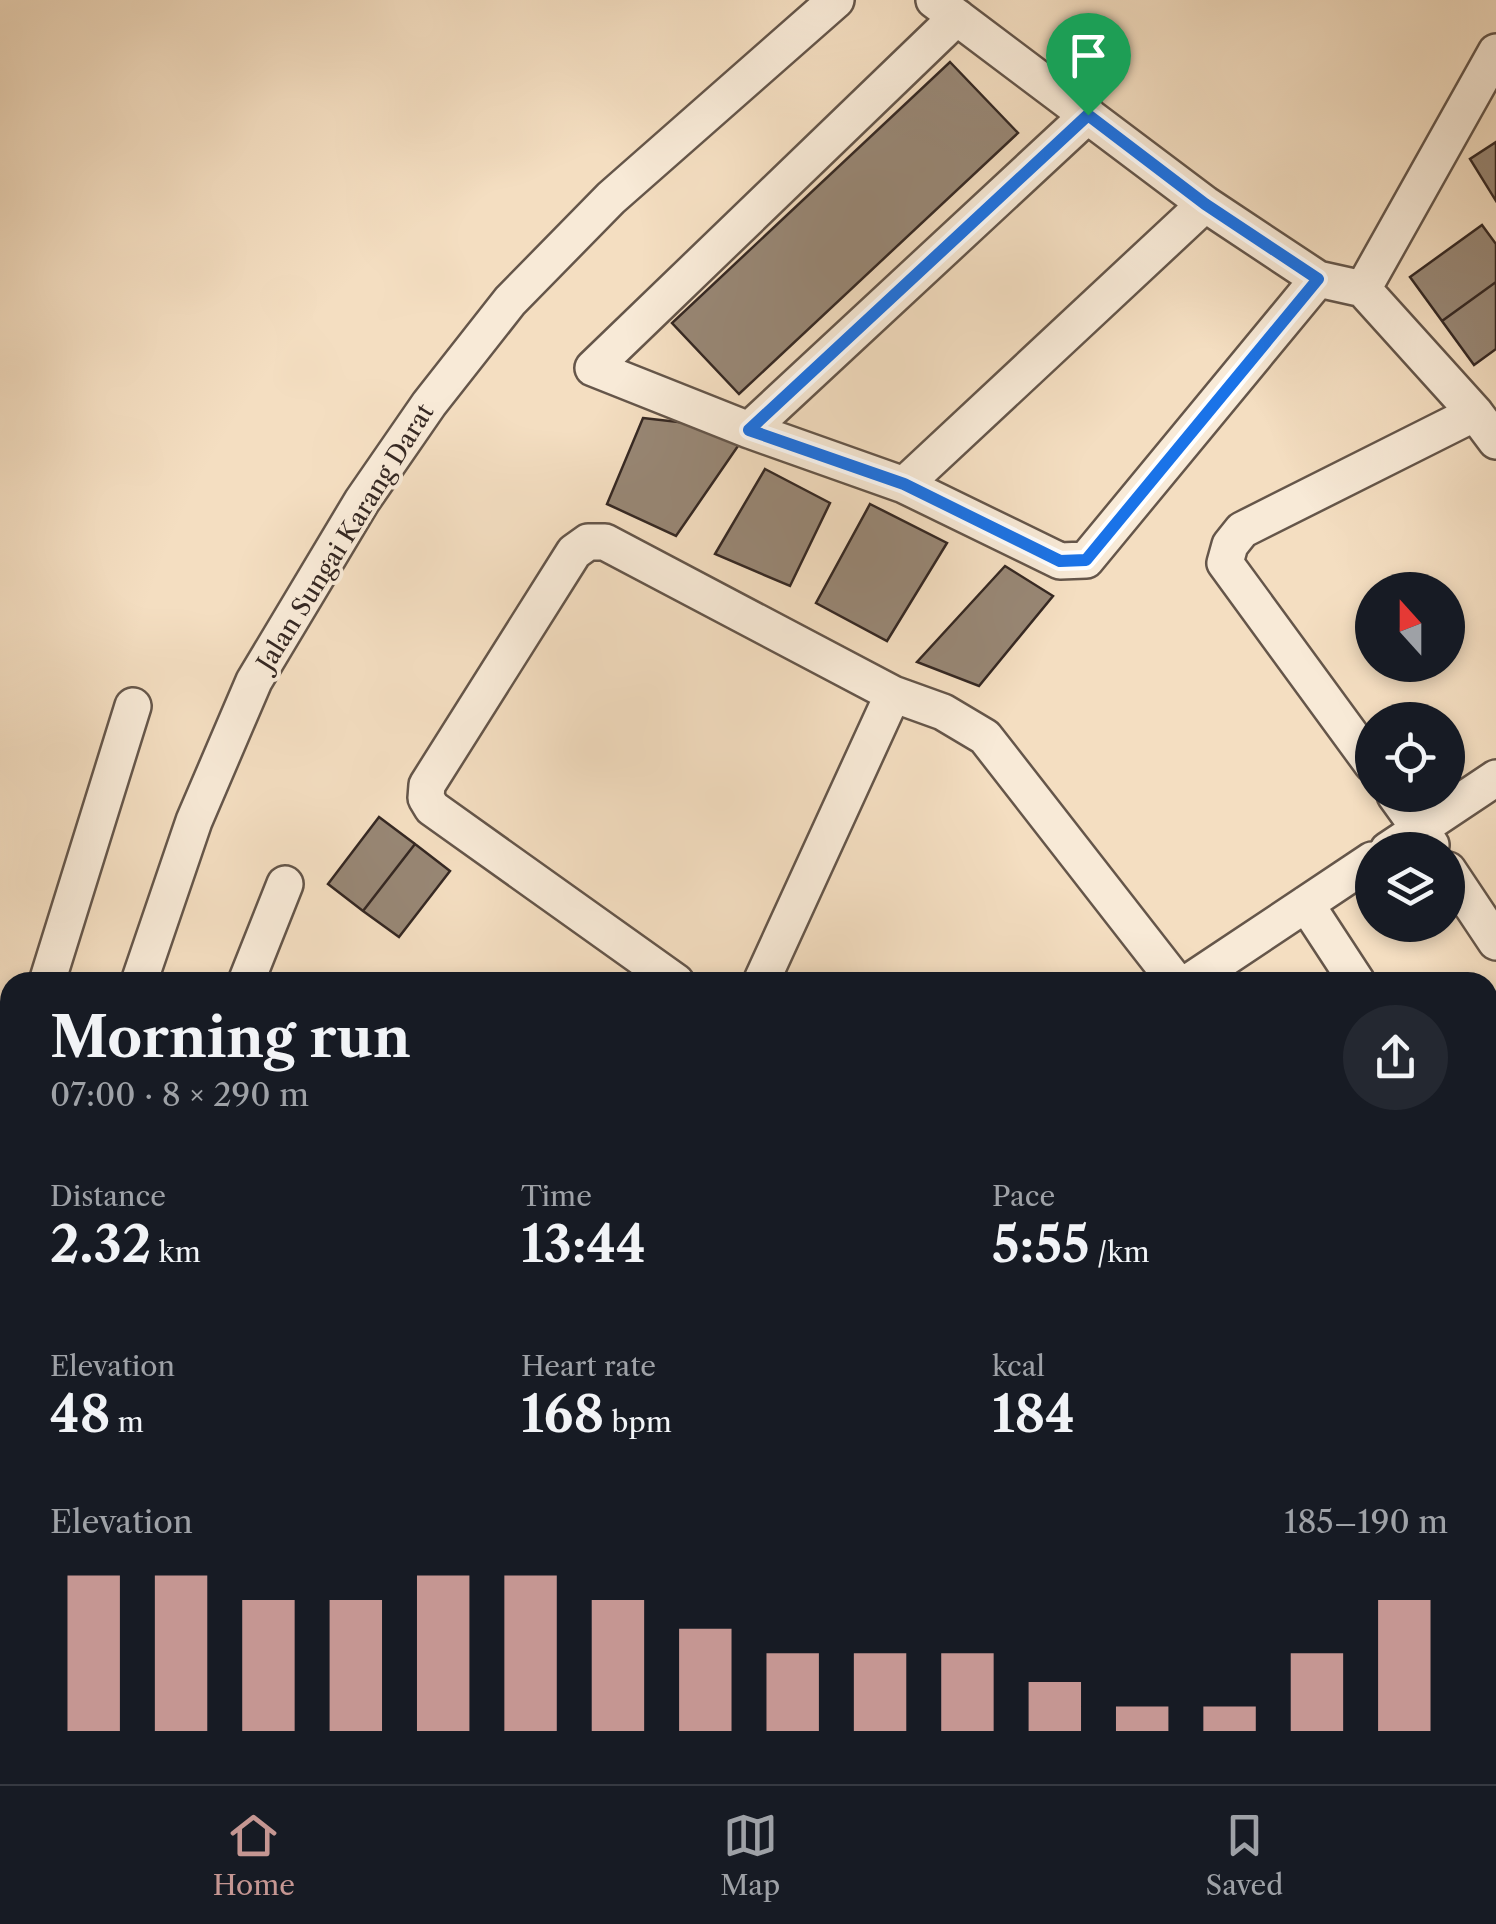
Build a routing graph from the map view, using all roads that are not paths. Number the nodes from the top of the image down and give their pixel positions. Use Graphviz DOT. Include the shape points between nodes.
graph roads {
  1 [pos="836,0"];
  2 [pos="945,8"];
  3 [pos="1496,52"];
  4 [pos="1088,115"];
  5 [pos="1205,204"];
  6 [pos="1318,279"];
  7 [pos="1363,289"];
  8 [pos="1486,427"];
  9 [pos="749,430"];
  10 [pos="904,484"];
  11 [pos="893,694"];
  12 [pos="132,706"];
  13 [pos="1355,741"];
  14 [pos="1496,778"];
  15 [pos="1435,832"];
  16 [pos="1355,871"];
  17 [pos="285,884"];
  18 [pos="1465,896"];
  19 [pos="1306,904"];
  20 [pos="1496,942"];
  21 [pos="50,972"];
  22 [pos="143,972"];
  23 [pos="250,972"];
  24 [pos="662,972"];
  25 [pos="766,972"];
  26 [pos="1168,972"];
  27 [pos="1204,972"];
  28 [pos="1350,972"];
  1 -- 22 [label="street, Jalan Sungai Karang Darat" via="611,198 510,301 428,404 254,681 194,821"];
  2 -- 4 [label="street"];
  2 -- 9 [label="street" via="593,368"];
  3 -- 7 [label="street"];
  4 -- 5 [label="street"];
  4 -- 9 [label="street"];
  5 -- 6 [label="street"];
  5 -- 10 [label="street"];
  6 -- 7 [label="street"];
  6 -- 10 [label="street" via="1086,560 1060,561"];
  7 -- 8 [label="street"];
  8 -- 13 [label="street" via="1242,530 1230,545 1225,563"];
  9 -- 10 [label="street"];
  11 -- 24 [label="street" via="605,542 588,542 574,552 426,786 426,798"];
  11 -- 25 [label="street"];
  11 -- 26 [label="street" via="985,737"];
  12 -- 21 [label="street"];
  14 -- 15 [label="street"];
  16 -- 19 [label="street"];
  17 -- 23 [label="street"];
  18 -- 20 [label="street"];
  19 -- 27 [label="street"];
  19 -- 28 [label="street"];
}
